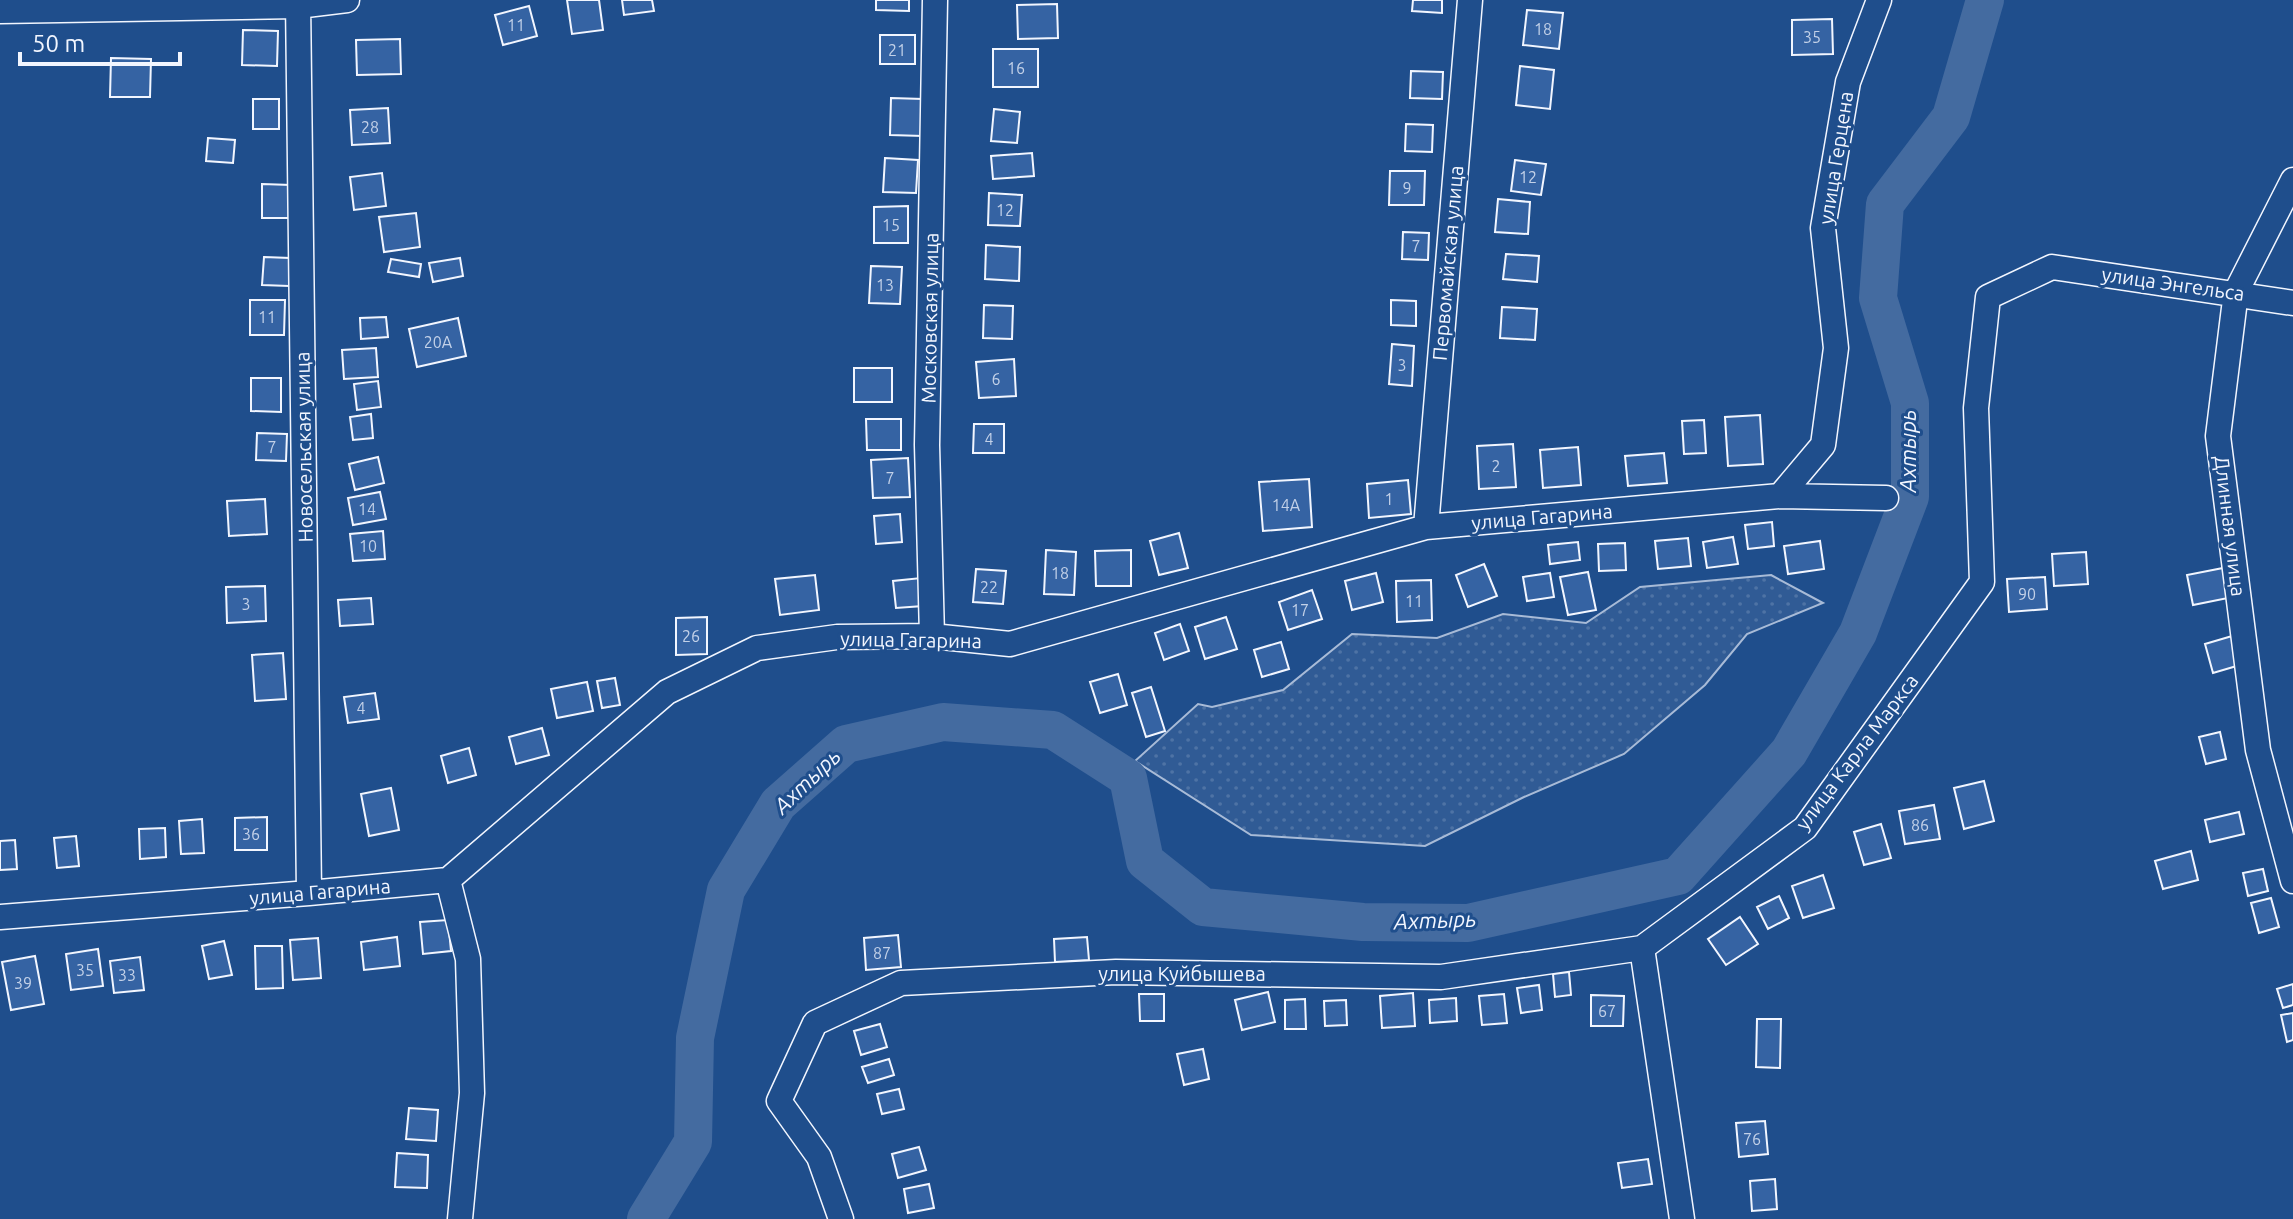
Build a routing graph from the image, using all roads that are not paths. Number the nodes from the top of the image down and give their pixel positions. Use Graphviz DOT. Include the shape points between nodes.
graph roads {
  1 [pos="347,0"];
  2 [pos="935,0"];
  3 [pos="1470,0"];
  4 [pos="1879,0"];
  5 [pos="298,3"];
  6 [pos="0,11"];
  7 [pos="2293,180"];
  8 [pos="2052,267"];
  9 [pos="2236,292"];
  10 [pos="2293,303"];
  11 [pos="1780,496"];
  12 [pos="1886,498"];
  13 [pos="1426,527"];
  14 [pos="932,636"];
  15 [pos="448,880"];
  16 [pos="2293,881"];
  17 [pos="309,893"];
  18 [pos="0,917"];
  19 [pos="1642,948"];
  20 [pos="460,1219"];
  21 [pos="841,1219"];
  22 [pos="1682,1219"];
  1 -- 5 [label="street"];
  2 -- 14 [label="street, Московская улица" via="927,445"];
  3 -- 13 [label="street, Первомайская улица"];
  4 -- 11 [label="street, улица Герцена" via="1848,82 1823,228 1836,348 1823,445"];
  5 -- 6 [label="street"];
  5 -- 17 [label="street, Новосельская улица"];
  7 -- 9 [label="street, Длинная улица"];
  8 -- 9 [label="street, улица Энгельса"];
  8 -- 19 [label="street, улица Карла Маркса" via="1988,297 1976,408 1982,582 1805,828"];
  9 -- 10 [label="street, улица Энгельса"];
  9 -- 16 [label="street, Длинная улица" via="2218,436 2258,750"];
  11 -- 12 [label="street, улица Гагарина"];
  11 -- 13 [label="street, улица Гагарина"];
  13 -- 14 [label="street, улица Гагарина" via="1010,644"];
  14 -- 15 [label="street, улица Гагарина" via="837,637 757,648 667,692"];
  15 -- 17 [label="street, улица Гагарина"];
  15 -- 20 [label="street" via="468,959 472,1093"];
  17 -- 18 [label="street, улица Гагарина"];
  19 -- 21 [label="street, улица Куйбышева" via="1441,977 1116,972 901,983 815,1023 779,1101 819,1157"];
  19 -- 22 [label="street"];
}
